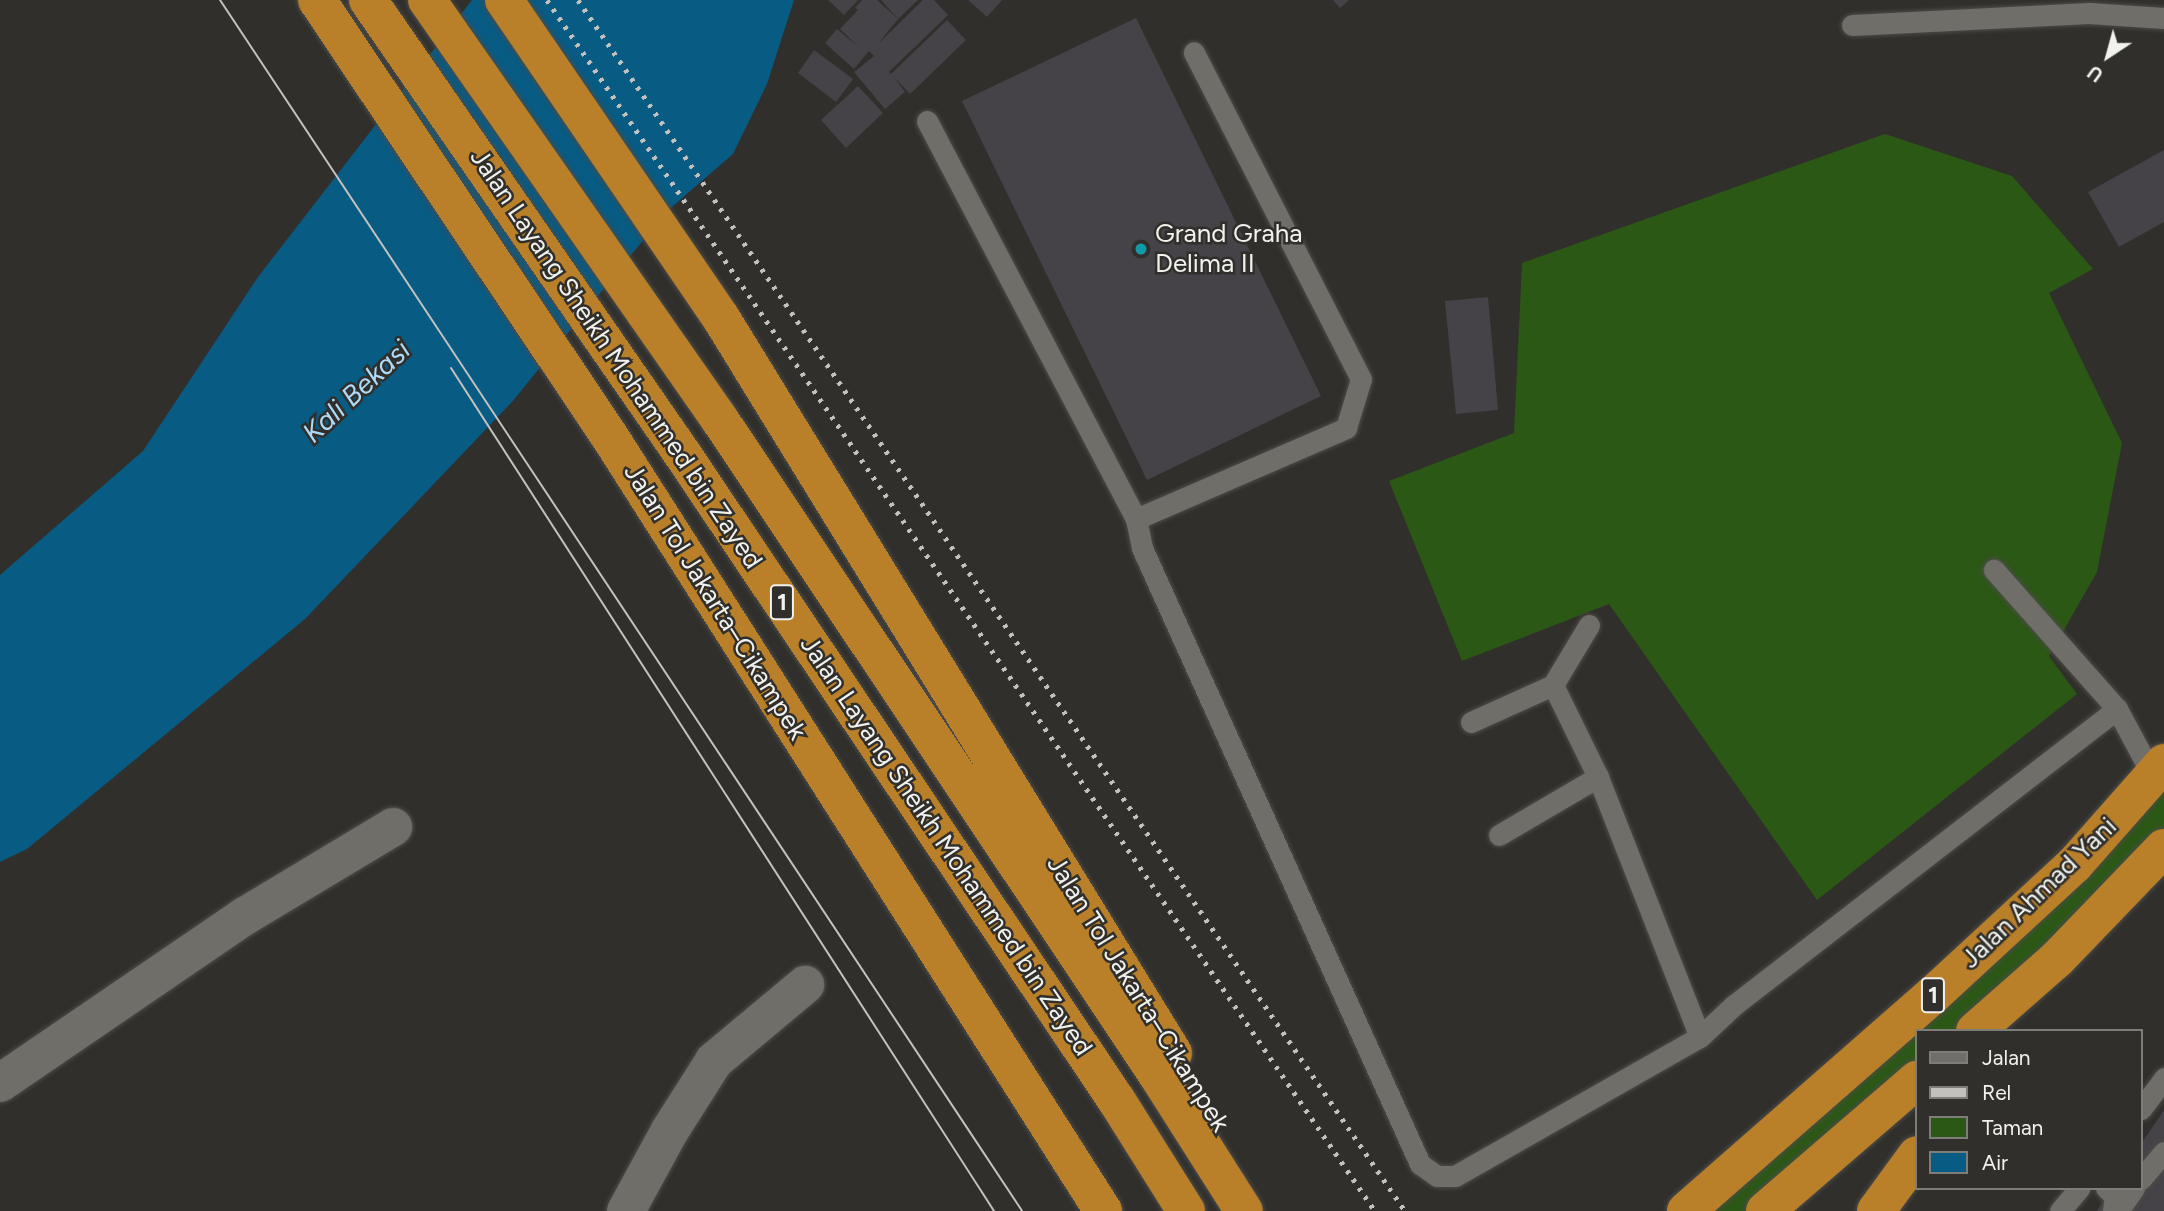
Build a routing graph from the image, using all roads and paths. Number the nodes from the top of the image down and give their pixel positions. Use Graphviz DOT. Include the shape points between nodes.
graph roads {
  1 [pos="317,0"];
  2 [pos="368,0"];
  3 [pos="427,0"];
  4 [pos="504,0"];
  5 [pos="2164,18"];
  6 [pos="1852,25"];
  7 [pos="1194,52"];
  8 [pos="927,121"];
  9 [pos="1136,519"];
  10 [pos="1994,570"];
  11 [pos="1589,625"];
  12 [pos="1552,685"];
  13 [pos="2117,709"];
  14 [pos="1471,722"];
  15 [pos="2160,769"];
  16 [pos="1598,777"];
  17 [pos="393,827"];
  18 [pos="1499,835"];
  19 [pos="2164,848"];
  20 [pos="2057,959"];
  21 [pos="805,985"];
  22 [pos="1977,1029"];
  23 [pos="2005,1029"];
  24 [pos="1700,1037"];
  25 [pos="2164,1078"];
  26 [pos="1916,1081"];
  27 [pos="0,1083"];
  28 [pos="2143,1106"];
  29 [pos="2164,1152"];
  30 [pos="1916,1157"];
  31 [pos="2143,1177"];
  32 [pos="2078,1190"];
  33 [pos="2108,1190"];
  34 [pos="2132,1190"];
  35 [pos="626,1211"];
  36 [pos="1103,1211"];
  37 [pos="1186,1211"];
  38 [pos="1244,1211"];
  39 [pos="1273,1211"];
  40 [pos="1686,1211"];
  41 [pos="1765,1211"];
  42 [pos="1876,1211"];
  43 [pos="2060,1211"];
  44 [pos="2115,1211"];
  1 -- 36 [label="highway, Jalan Tol Jakarta–Cikampek / 1" via="610,437"];
  2 -- 37 [label="highway, Jalan Layang Sheikh Mohammed bin Zayed / 1" via="689,464"];
  3 -- 38 [label="highway, Jalan Layang Sheikh Mohammed bin Zayed / 1" via="720,420"];
  4 -- 39 [label="highway, Jalan Tol Jakarta–Cikampek" via="720,318"];
  5 -- 6 [label="lane" via="2089,13"];
  7 -- 9 [label="lane" via="1361,379 1346,428"];
  8 -- 9 [label="lane"];
  9 -- 24 [label="lane" via="1142,548 1420,1164 1437,1177 1455,1176"];
  10 -- 13 [label="lane"];
  11 -- 12 [label="lane"];
  12 -- 14 [label="lane"];
  12 -- 16 [label="lane"];
  13 -- 15 [label="lane"];
  13 -- 24 [label="lane" via="1734,1005"];
  15 -- 40 [label="highway, Jalan Ahmad Yani / 1" via="2074,864 1934,994"];
  16 -- 18 [label="lane"];
  16 -- 24 [label="lane"];
  17 -- 27 [label="street" via="246,916"];
  19 -- 20 [label="highway, Jalan Ahmad Yani / 1"];
  20 -- 22 [label="highway, Jalan Ahmad Yani / 1"];
  20 -- 23 [label="highway"];
  21 -- 35 [label="street" via="714,1061"];
  25 -- 28 [label="lane"];
  26 -- 41 [label="highway"];
  29 -- 31 [label="lane"];
  30 -- 42 [label="highway"];
  32 -- 43 [label="lane"];
  33 -- 44 [label="lane" via="2115,1196"];
  34 -- 44 [label="lane"];
}
